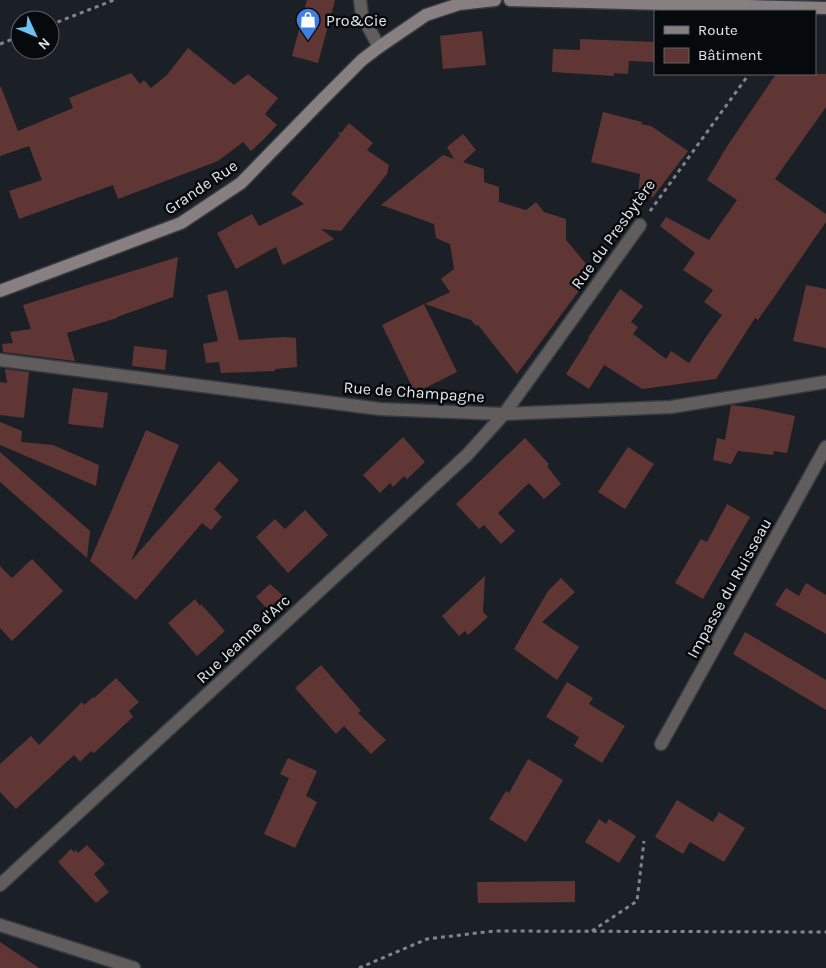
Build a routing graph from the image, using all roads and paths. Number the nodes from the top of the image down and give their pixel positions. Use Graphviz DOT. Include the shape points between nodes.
graph roads {
  1 [pos="114,0"];
  2 [pos="360,0"];
  3 [pos="495,0"];
  4 [pos="510,0"];
  5 [pos="773,3"];
  6 [pos="826,8"];
  7 [pos="60,21"];
  8 [pos="379,47"];
  9 [pos="748,75"];
  10 [pos="640,225"];
  11 [pos="0,291"];
  12 [pos="0,360"];
  13 [pos="826,382"];
  14 [pos="504,414"];
  15 [pos="826,447"];
  16 [pos="661,744"];
  17 [pos="644,841"];
  18 [pos="0,885"];
  19 [pos="0,925"];
  20 [pos="591,932"];
  21 [pos="826,932"];
  22 [pos="134,968"];
  23 [pos="359,968"];
  1 -- 7 [label="path"];
  2 -- 8 [label="street" via="362,16"];
  3 -- 8 [label="street, Grande Rue" via="459,4 426,15"];
  4 -- 5 [label="street"];
  5 -- 6 [label="street"];
  8 -- 11 [label="street, Grande Rue" via="362,60 241,183 181,223"];
  9 -- 10 [label="path, Rue du Presbytère"];
  10 -- 14 [label="street, Rue du Presbytère"];
  12 -- 14 [label="street, Rue de Champagne" via="380,409"];
  13 -- 14 [label="street, Rue de Champagne" via="671,407"];
  14 -- 18 [label="street, Rue Jeanne d'Arc" via="467,455"];
  15 -- 16 [label="street, Impasse du Ruisseau"];
  17 -- 20 [label="path" via="637,901"];
  19 -- 22 [label="street"];
  20 -- 21 [label="path"];
  20 -- 23 [label="path" via="494,931 427,939"];
}
